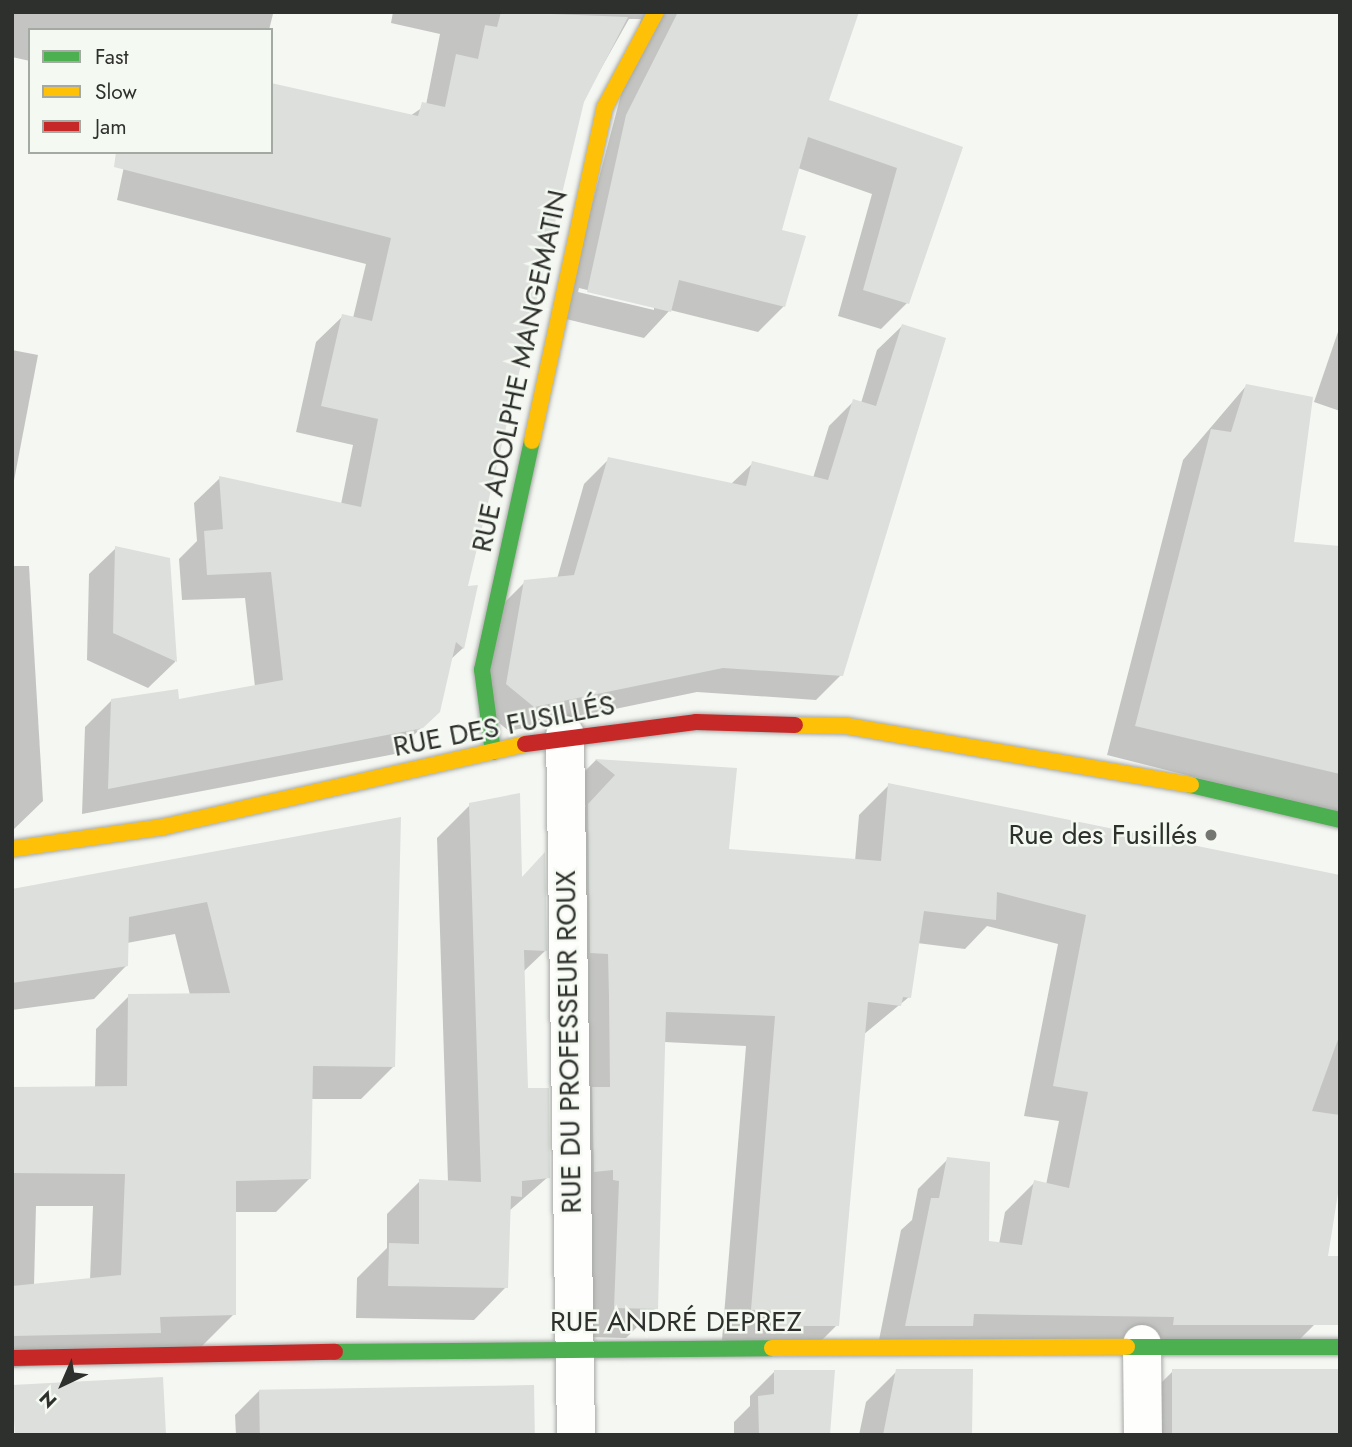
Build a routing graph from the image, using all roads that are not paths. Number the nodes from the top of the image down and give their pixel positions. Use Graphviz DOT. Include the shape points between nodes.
graph roads {
  1 [pos="656,12"];
  2 [pos="565,735"];
  3 [pos="493,752"];
  4 [pos="1340,820"];
  5 [pos="12,849"];
  6 [pos="1142,1344"];
  7 [pos="1340,1347"];
  8 [pos="572,1348"];
  9 [pos="12,1358"];
  10 [pos="576,1435"];
  11 [pos="1143,1435"];
  1 -- 3 [label="street, RUE ADOLPHE MANGEMATIN" via="602,121 482,670"];
  2 -- 3 [label="street, RUE DES FUSILLÉS"];
  2 -- 4 [label="street, RUE DES FUSILLÉS" via="696,722 847,726 1262,797"];
  2 -- 8 [label="street, RUE DU PROFESSEUR ROUX"];
  3 -- 5 [label="street, RUE DES FUSILLÉS" via="163,827"];
  6 -- 7 [label="street, RUE ANDRÉ DEPREZ"];
  6 -- 8 [label="street, RUE ANDRÉ DEPREZ"];
  6 -- 11 [label="street"];
  8 -- 9 [label="street, RUE ANDRÉ DEPREZ"];
  8 -- 10 [label="street, RUE DU PROFESSEUR ROUX"];
}
